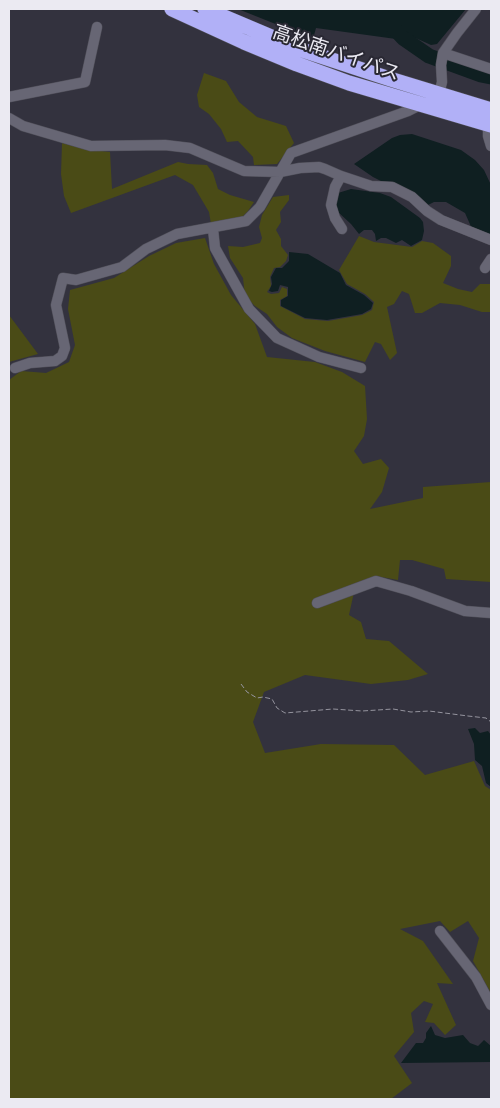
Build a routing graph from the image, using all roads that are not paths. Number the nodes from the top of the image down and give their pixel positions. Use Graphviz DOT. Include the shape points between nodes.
graph roads {
  1 [pos="172,9"];
  2 [pos="205,9"];
  3 [pos="476,9"];
  4 [pos="97,27"];
  5 [pos="443,53"];
  6 [pos="491,69"];
  7 [pos="397,81"];
  8 [pos="439,94"];
  9 [pos="9,98"];
  10 [pos="413,106"];
  11 [pos="446,112"];
  12 [pos="490,117"];
  13 [pos="9,118"];
  14 [pos="491,146"];
  15 [pos="280,172"];
  16 [pos="341,176"];
  17 [pos="213,229"];
  18 [pos="342,229"];
  19 [pos="491,240"];
  20 [pos="491,259"];
  21 [pos="484,268"];
  22 [pos="15,368"];
  23 [pos="361,368"];
  24 [pos="317,603"];
  25 [pos="491,613"];
  26 [pos="440,931"];
  27 [pos="491,1005"];
  1 -- 10 [label="highway, 高松南バイパス" via="297,64"];
  2 -- 7 [label="highway, 高松南バイパス" via="302,50"];
  3 -- 5 [label="street"];
  4 -- 9 [label="street" via="86,82"];
  5 -- 6 [label="street"];
  5 -- 8 [label="street"];
  7 -- 8 [label="highway, 高松南バイパス"];
  7 -- 10 [label="street"];
  8 -- 10 [label="street"];
  8 -- 11 [label="street"];
  8 -- 12 [label="highway, 高松南バイパス"];
  10 -- 11 [label="highway, 高松南バイパス"];
  10 -- 15 [label="street" via="290,153"];
  11 -- 12 [label="highway, 高松南バイパス"];
  12 -- 14 [label="street" via="488,136"];
  13 -- 15 [label="street" via="23,126 91,146 190,148 244,171"];
  15 -- 16 [label="street" via="319,167"];
  15 -- 17 [label="street" via="260,207 246,222"];
  16 -- 18 [label="street" via="331,205"];
  16 -- 19 [label="street" via="371,186 392,187 412,197 441,220"];
  17 -- 22 [label="street" via="177,234 146,249 122,267 76,280 63,278 56,304 65,348 62,356 55,362 30,363"];
  17 -- 23 [label="street" via="215,248 249,309 276,338 319,357"];
  20 -- 21 [label="street"];
  24 -- 25 [label="street" via="376,581 465,611"];
  26 -- 27 [label="street" via="476,978"];
}
